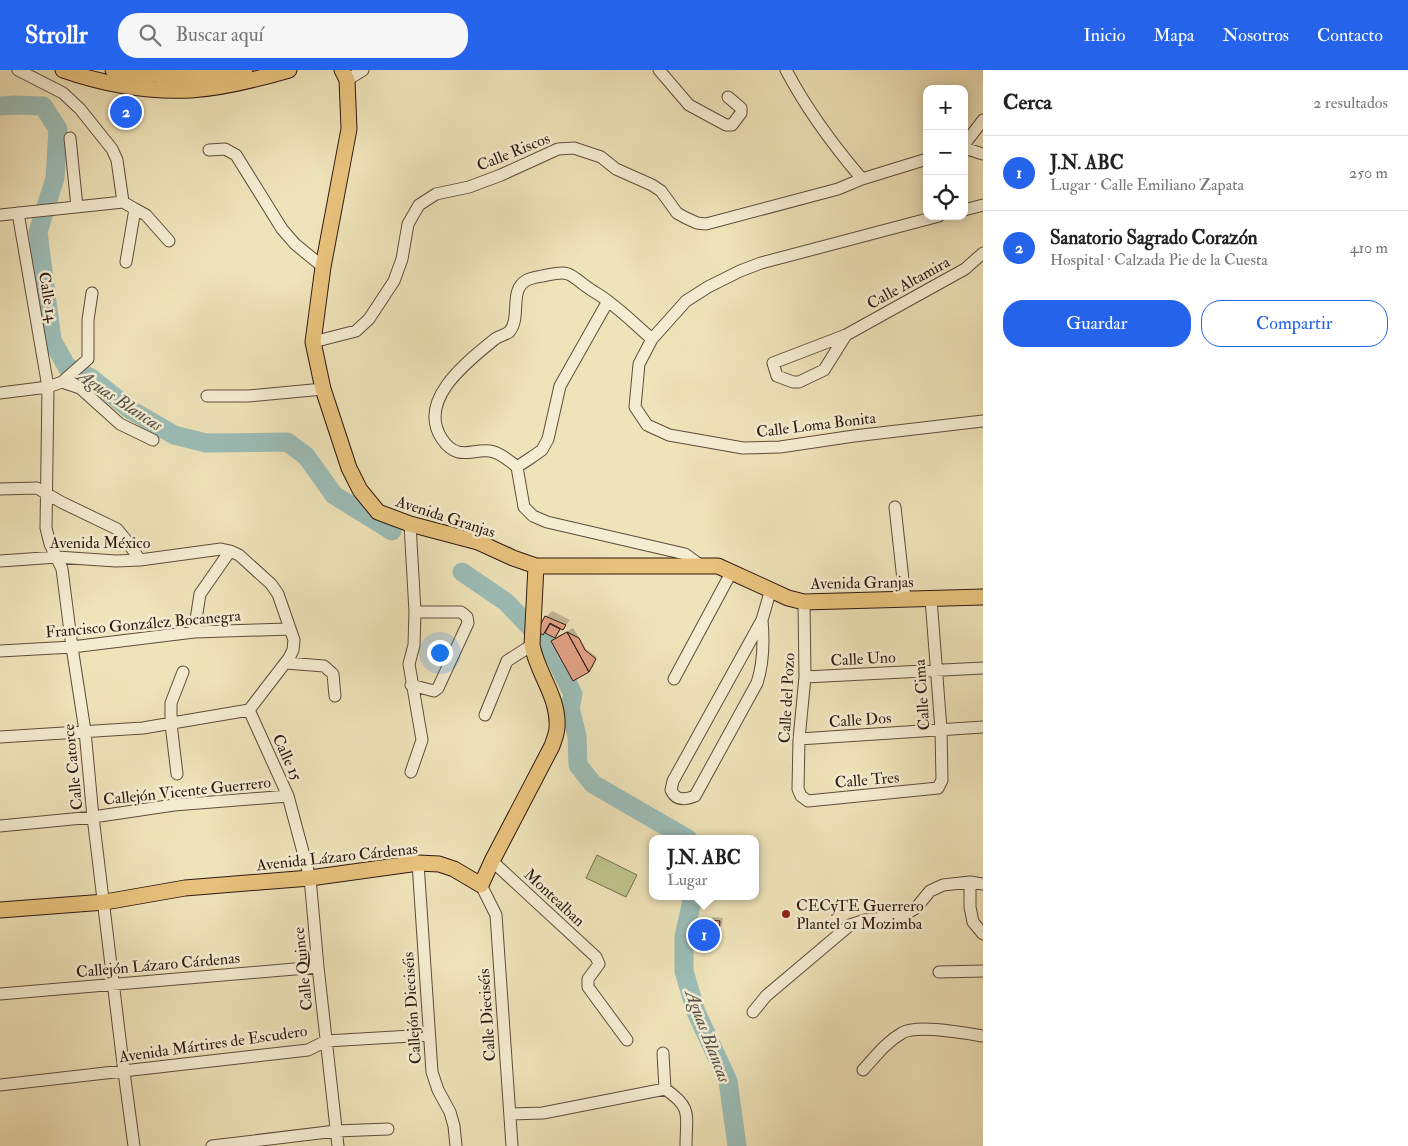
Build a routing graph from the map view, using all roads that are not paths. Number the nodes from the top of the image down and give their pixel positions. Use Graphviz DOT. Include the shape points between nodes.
graph roads {
  1 [pos="18,70"];
  2 [pos="62,70"];
  3 [pos="113,70"];
  4 [pos="245,70"];
  5 [pos="289,70"];
  6 [pos="363,70"];
  7 [pos="659,70"];
  8 [pos="786,70"];
  9 [pos="344,75"];
  10 [pos="728,97"];
  11 [pos="983,120"];
  12 [pos="70,138"];
  13 [pos="968,141"];
  14 [pos="968,148"];
  15 [pos="209,150"];
  16 [pos="983,154"];
  17 [pos="923,160"];
  18 [pos="862,179"];
  19 [pos="123,202"];
  20 [pos="983,205"];
  21 [pos="76,207"];
  22 [pos="134,209"];
  23 [pos="968,209"];
  24 [pos="18,213"];
  25 [pos="0,215"];
  26 [pos="924,220"];
  27 [pos="169,241"];
  28 [pos="983,253"];
  29 [pos="126,262"];
  30 [pos="323,267"];
  31 [pos="92,293"];
  32 [pos="608,301"];
  33 [pos="846,335"];
  34 [pos="652,339"];
  35 [pos="313,342"];
  36 [pos="63,382"];
  37 [pos="48,387"];
  38 [pos="323,389"];
  39 [pos="0,392"];
  40 [pos="207,396"];
  41 [pos="983,421"];
  42 [pos="154,440"];
  43 [pos="516,467"];
  44 [pos="0,489"];
  45 [pos="46,494"];
  46 [pos="895,507"];
  47 [pos="410,524"];
  48 [pos="230,551"];
  49 [pos="57,557"];
  50 [pos="140,560"];
  51 [pos="0,561"];
  52 [pos="700,565"];
  53 [pos="536,566"];
  54 [pos="732,571"];
  55 [pos="771,589"];
  56 [pos="983,597"];
  57 [pos="905,598"];
  58 [pos="931,599"];
  59 [pos="804,602"];
  60 [pos="415,612"];
  61 [pos="762,620"];
  62 [pos="290,629"];
  63 [pos="194,632"];
  64 [pos="532,645"];
  65 [pos="72,647"];
  66 [pos="0,652"];
  67 [pos="286,662"];
  68 [pos="983,668"];
  69 [pos="936,671"];
  70 [pos="182,672"];
  71 [pos="805,677"];
  72 [pos="674,679"];
  73 [pos="411,685"];
  74 [pos="335,696"];
  75 [pos="249,710"];
  76 [pos="486,715"];
  77 [pos="171,724"];
  78 [pos="983,727"];
  79 [pos="941,729"];
  80 [pos="85,731"];
  81 [pos="0,737"];
  82 [pos="799,739"];
  83 [pos="411,772"];
  84 [pos="177,774"];
  85 [pos="938,788"];
  86 [pos="288,796"];
  87 [pos="801,796"];
  88 [pos="93,817"];
  89 [pos="0,826"];
  90 [pos="492,861"];
  91 [pos="418,863"];
  92 [pos="310,878"];
  93 [pos="970,882"];
  94 [pos="983,884"];
  95 [pos="481,886"];
  96 [pos="105,902"];
  97 [pos="0,910"];
  98 [pos="983,934"];
  99 [pos="318,967"];
  100 [pos="983,971"];
  101 [pos="939,972"];
  102 [pos="114,984"];
  103 [pos="0,994"];
  104 [pos="753,1012"];
  105 [pos="429,1035"];
  106 [pos="983,1036"];
  107 [pos="627,1040"];
  108 [pos="326,1041"];
  109 [pos="663,1053"];
  110 [pos="862,1070"];
  111 [pos="124,1072"];
  112 [pos="0,1085"];
  113 [pos="666,1089"];
  114 [pos="510,1114"];
  115 [pos="388,1129"];
  116 [pos="336,1131"];
  117 [pos="134,1146"];
  118 [pos="212,1146"];
  119 [pos="338,1146"];
  120 [pos="456,1146"];
  121 [pos="512,1146"];
  122 [pos="686,1146"];
  1 -- 19 [label="street" via="63,94 80,109 112,148 117,160"];
  2 -- 5 [label="main road" via="122,85 192,90"];
  3 -- 4 [label="main road" via="194,77"];
  6 -- 9 [label="street"];
  7 -- 10 [label="street" via="689,105 726,125 732,125 741,108"];
  8 -- 18 [label="street" via="838,151"];
  9 -- 30 [label="main road, Avenida Granjas" via="349,129"];
  11 -- 13 [label="street"];
  12 -- 21 [label="street"];
  14 -- 16 [label="street"];
  15 -- 30 [label="street" via="225,149 236,155 282,229"];
  17 -- 18 [label="street, Calle Riscos"];
  18 -- 35 [label="street, Calle Riscos" via="838,190 706,224 677,213 652,185 616,170 601,157 574,148 558,149 469,187 436,194 420,205 408,224 402,259 394,281 369,319 356,331"];
  19 -- 21 [label="street"];
  19 -- 22 [label="street"];
  20 -- 23 [label="street"];
  21 -- 24 [label="street"];
  22 -- 27 [label="street" via="146,215"];
  22 -- 29 [label="street"];
  24 -- 25 [label="street"];
  24 -- 37 [label="street, Calle 14"];
  26 -- 34 [label="street, Calle Loma Bonita" via="740,271 708,286 686,302"];
  28 -- 33 [label="street, Calle Altamira" via="965,270"];
  30 -- 35 [label="main road, Avenida Granjas"];
  31 -- 36 [label="street" via="88,358"];
  32 -- 34 [label="street"];
  32 -- 43 [label="street" via="560,386 548,439 542,450"];
  32 -- 43 [label="street" via="568,274 555,273 527,279 520,286 514,322 509,332 497,338 443,390 434,415 435,426 443,440 462,453 492,452"];
  33 -- 33 [label="street, Calle Altamira" via="773,363 777,376 799,382 824,370"];
  34 -- 41 [label="street, Calle Loma Bonita" via="639,364 635,408 647,426 669,435 743,448 780,447"];
  35 -- 38 [label="main road, Avenida Granjas"];
  36 -- 37 [label="street"];
  36 -- 42 [label="street" via="80,388 120,424"];
  37 -- 39 [label="street"];
  37 -- 45 [label="street, Calle Catorce"];
  38 -- 40 [label="street"];
  38 -- 47 [label="main road, Avenida Granjas" via="349,468 360,490 378,512"];
  43 -- 52 [label="street" via="524,507 533,516 685,554"];
  44 -- 45 [label="street" via="37,488"];
  45 -- 49 [label="street, Calle Catorce" via="46,528"];
  45 -- 50 [label="street" via="117,529"];
  46 -- 57 [label="street"];
  47 -- 53 [label="main road, Avenida Granjas" via="478,542"];
  47 -- 60 [label="street"];
  48 -- 50 [label="street, Avenida México" via="221,549"];
  48 -- 62 [label="street" via="239,555 271,584 278,594"];
  48 -- 63 [label="street" via="200,594"];
  49 -- 50 [label="street, Avenida México"];
  49 -- 51 [label="street, Avenida México"];
  49 -- 65 [label="street, Calle Catorce" via="62,569"];
  52 -- 53 [label="main road, Avenida Granjas"];
  52 -- 54 [label="main road, Avenida Granjas"];
  53 -- 64 [label="main road"];
  54 -- 55 [label="main road, Avenida Granjas"];
  54 -- 72 [label="street"];
  55 -- 59 [label="main road, Avenida Granjas"];
  55 -- 61 [label="street"];
  56 -- 58 [label="main road, Avenida Granjas"];
  57 -- 58 [label="main road, Avenida Granjas"];
  57 -- 59 [label="main road, Avenida Granjas"];
  58 -- 69 [label="street, Calle Cima"];
  59 -- 71 [label="street, Calle del Pozo"];
  60 -- 73 [label="street" via="414,645 409,664"];
  60 -- 73 [label="street" via="460,612 467,617 468,623 438,688 434,691"];
  61 -- 61 [label="street" via="673,781 671,790 676,798 686,800 695,796 758,683 764,648"];
  62 -- 63 [label="street, Francisco González Bocanegra"];
  62 -- 67 [label="street" via="293,650"];
  63 -- 65 [label="street, Francisco González Bocanegra"];
  64 -- 76 [label="street" via="507,661"];
  64 -- 90 [label="main road" via="556,707 557,728 552,746"];
  65 -- 66 [label="street, Francisco González Bocanegra"];
  65 -- 80 [label="street, Calle Catorce"];
  67 -- 74 [label="street" via="324,666 333,674"];
  67 -- 75 [label="street"];
  68 -- 69 [label="street, Calle Uno"];
  69 -- 71 [label="street, Calle Uno"];
  69 -- 79 [label="street, Calle Cima"];
  70 -- 77 [label="street" via="171,703"];
  71 -- 82 [label="street, Calle del Pozo"];
  73 -- 83 [label="street" via="422,740"];
  75 -- 77 [label="street"];
  75 -- 86 [label="street, Calle 15"];
  77 -- 80 [label="street"];
  77 -- 84 [label="street"];
  78 -- 79 [label="street, Calle Dos"];
  79 -- 82 [label="street, Calle Dos"];
  79 -- 85 [label="street, Calle Cima" via="942,780"];
  80 -- 81 [label="street"];
  80 -- 88 [label="street, Calle Catorce"];
  82 -- 87 [label="street, Calle del Pozo" via="798,789"];
  85 -- 87 [label="street, Calle Tres" via="808,801"];
  86 -- 88 [label="street, Callejón Vicente Guerrero" via="174,805"];
  86 -- 92 [label="street, Calle 15"];
  88 -- 89 [label="street, Callejón Vicente Guerrero"];
  88 -- 96 [label="street, Calle Catorce"];
  90 -- 95 [label="main road"];
  90 -- 107 [label="street, Montealban" via="596,957 599,964 588,979 588,987"];
  91 -- 92 [label="main road, Avenida Lázaro Cárdenas"];
  91 -- 95 [label="main road, Avenida Lázaro Cárdenas" via="439,864"];
  91 -- 105 [label="street, Callejón Dieciséis"];
  92 -- 96 [label="main road, Avenida Lázaro Cárdenas" via="185,888"];
  92 -- 99 [label="street, Calle Quince"];
  93 -- 94 [label="street"];
  93 -- 98 [label="street" via="973,922"];
  93 -- 104 [label="street" via="943,885 930,891 916,908 902,916 850,925 766,996"];
  95 -- 114 [label="street, Calle Dieciséis" via="496,915"];
  96 -- 97 [label="main road, Avenida Lázaro Cárdenas"];
  96 -- 102 [label="street, Calle Catorce"];
  99 -- 102 [label="street, Callejón Lázaro Cárdenas"];
  99 -- 108 [label="street, Calle Quince"];
  100 -- 101 [label="street"];
  102 -- 103 [label="street, Callejón Lázaro Cárdenas"];
  102 -- 111 [label="street, Calle Catorce"];
  105 -- 108 [label="street, Avenida Mártires de Escudero"];
  105 -- 120 [label="street, Callejón Dieciséis" via="432,1072 450,1112"];
  106 -- 110 [label="street" via="921,1028 904,1031"];
  108 -- 111 [label="street, Avenida Mártires de Escudero" via="308,1050"];
  108 -- 116 [label="street, Calle Quince"];
  109 -- 113 [label="street"];
  111 -- 112 [label="street, Avenida Mártires de Escudero"];
  111 -- 117 [label="street, Calle Catorce"];
  113 -- 114 [label="street" via="542,1113"];
  113 -- 122 [label="street" via="686,1108"];
  114 -- 121 [label="street, Calle Dieciséis"];
  115 -- 116 [label="street"];
  116 -- 118 [label="street"];
  116 -- 119 [label="street, Calle Quince"];
}
